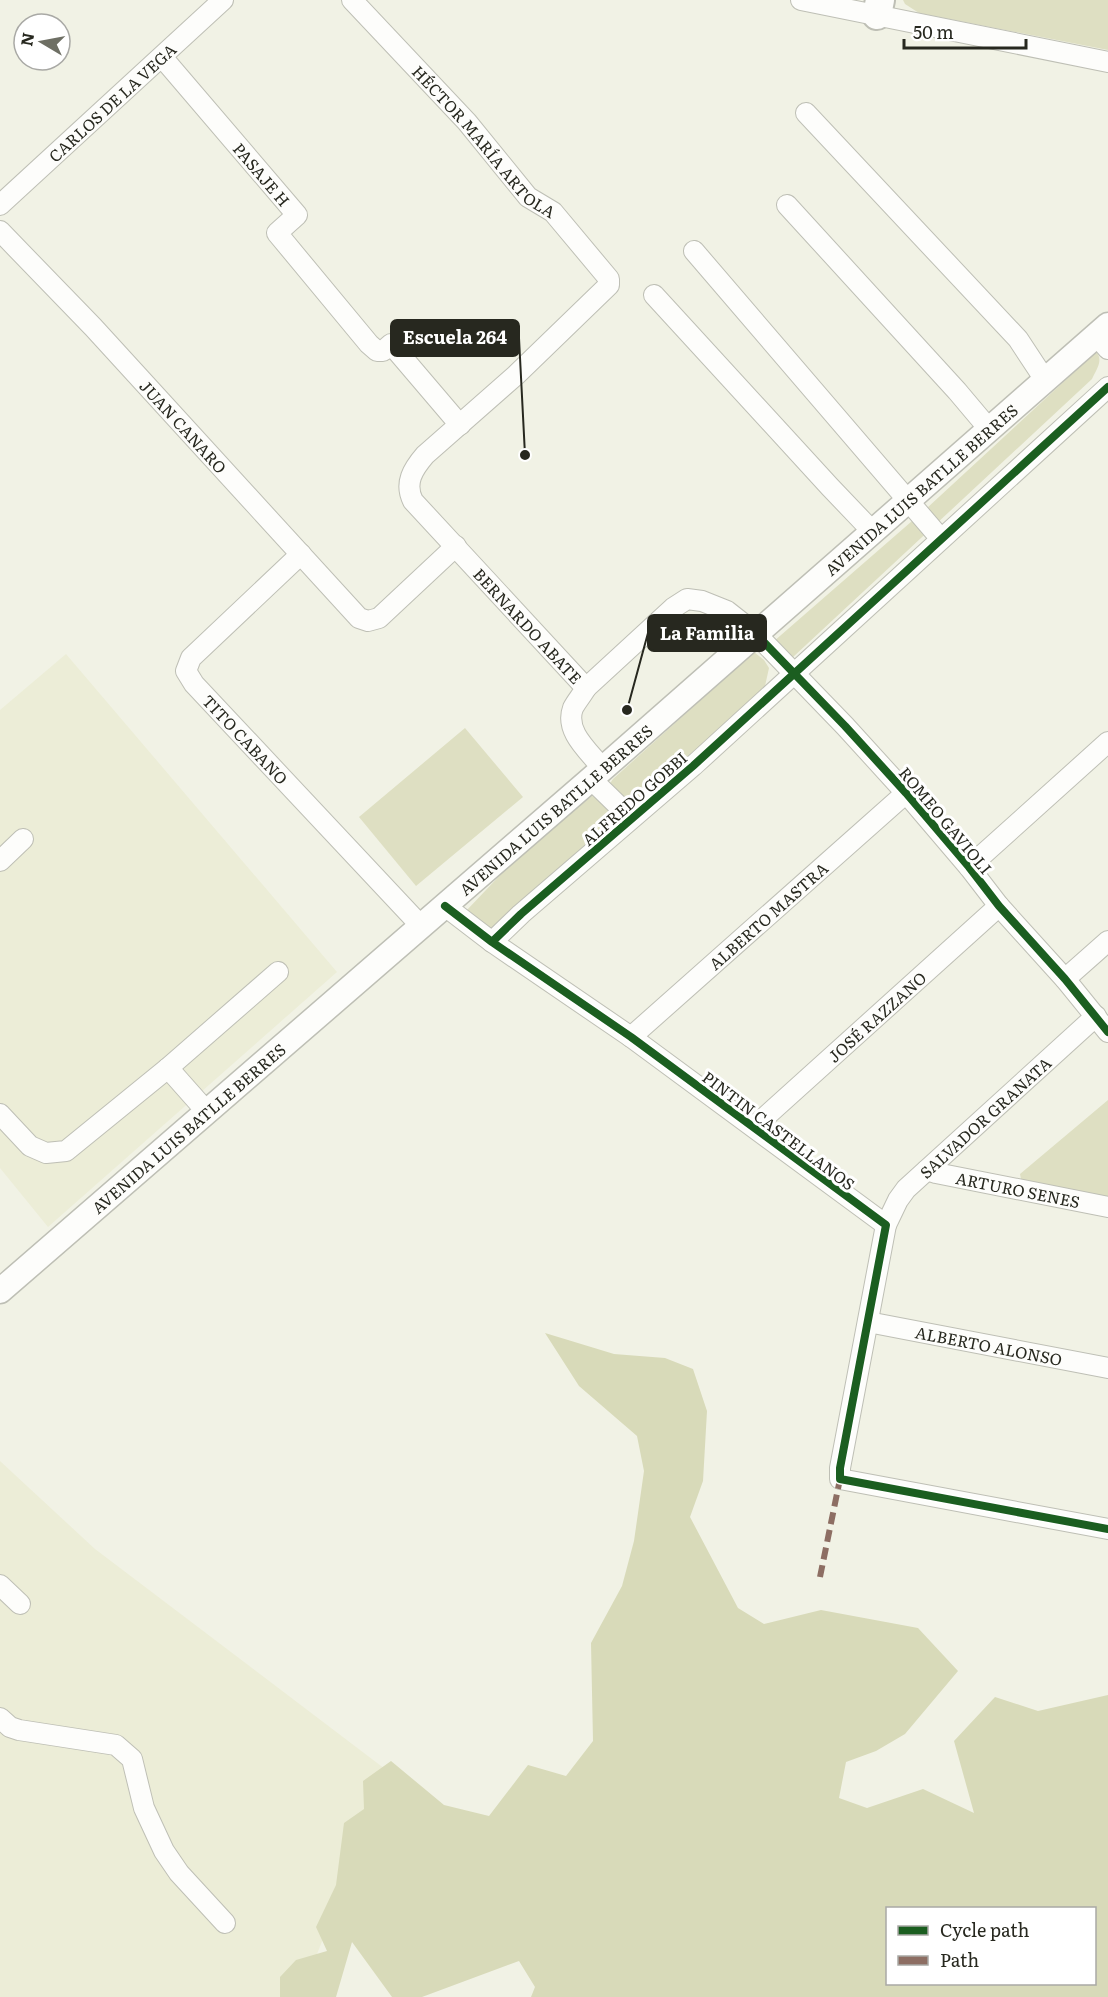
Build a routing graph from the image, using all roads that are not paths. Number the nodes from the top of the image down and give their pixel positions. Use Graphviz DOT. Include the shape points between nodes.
graph roads {
  1 [pos="223,0"];
  2 [pos="352,0"];
  3 [pos="801,0"];
  4 [pos="878,8"];
  5 [pos="162,57"];
  6 [pos="1108,62"];
  7 [pos="806,113"];
  8 [pos="0,205"];
  9 [pos="787,205"];
  10 [pos="0,231"];
  11 [pos="694,251"];
  12 [pos="654,295"];
  13 [pos="1104,336"];
  14 [pos="1045,380"];
  15 [pos="1108,387"];
  16 [pos="460,425"];
  17 [pos="989,429"];
  18 [pos="907,501"];
  19 [pos="872,531"];
  20 [pos="941,539"];
  21 [pos="456,546"];
  22 [pos="301,554"];
  23 [pos="756,633"];
  24 [pos="793,674"];
  25 [pos="586,688"];
  26 [pos="1108,742"];
  27 [pos="597,774"];
  28 [pos="906,793"];
  29 [pos="631,819"];
  30 [pos="23,839"];
  31 [pos="0,861"];
  32 [pos="969,867"];
  33 [pos="445,906"];
  34 [pos="999,906"];
  35 [pos="422,927"];
  36 [pos="1108,941"];
  37 [pos="492,942"];
  38 [pos="278,972"];
  39 [pos="1065,979"];
  40 [pos="1096,1016"];
  41 [pos="1108,1032"];
  42 [pos="630,1037"];
  43 [pos="168,1068"];
  44 [pos="207,1112"];
  45 [pos="0,1114"];
  46 [pos="754,1127"];
  47 [pos="927,1170"];
  48 [pos="1108,1207"];
  49 [pos="886,1225"];
  50 [pos="0,1291"];
  51 [pos="868,1322"];
  52 [pos="1108,1368"];
  53 [pos="1108,1529"];
  54 [pos="0,1585"];
  55 [pos="20,1604"];
  56 [pos="0,1718"];
  57 [pos="225,1923"];
  1 -- 5 [label="street, CARLOS DE LA VEGA"];
  2 -- 16 [label="street, HÉCTOR MARÍA ARTOLA" via="467,122 528,197 553,212 609,279 609,285"];
  3 -- 4 [label="street"];
  4 -- 6 [label="street"];
  5 -- 8 [label="street, CARLOS DE LA VEGA"];
  5 -- 16 [label="street, PASAJE H" via="297,216 277,233 369,344 377,351 391,344"];
  7 -- 14 [label="street" via="1018,339"];
  9 -- 17 [label="street"];
  10 -- 22 [label="street, JUAN CANARO"];
  11 -- 18 [label="street"];
  12 -- 19 [label="street"];
  13 -- 14 [label="main road, AVENIDA LUIS BATLLE BERRES"];
  14 -- 17 [label="main road, AVENIDA LUIS BATLLE BERRES"];
  15 -- 20 [label="street, ALFREDO GOBBI"];
  16 -- 21 [label="street, BERNARDO ABATE" via="414,468 409,492"];
  17 -- 18 [label="main road, AVENIDA LUIS BATLLE BERRES"];
  18 -- 19 [label="main road, AVENIDA LUIS BATLLE BERRES"];
  18 -- 20 [label="street"];
  19 -- 23 [label="main road, AVENIDA LUIS BATLLE BERRES"];
  20 -- 24 [label="street, ALFREDO GOBBI"];
  21 -- 22 [label="street, JUAN CANARO" via="379,618 368,621 359,618"];
  21 -- 25 [label="street, BERNARDO ABATE"];
  22 -- 35 [label="street, TITO CABANO" via="191,658 186,671"];
  23 -- 24 [label="street, ROMEO GAVIOLI"];
  23 -- 25 [label="street, ROMEO GAVIOLI" via="727,611 687,599"];
  23 -- 27 [label="main road, AVENIDA LUIS BATLLE BERRES"];
  24 -- 28 [label="street, ROMEO GAVIOLI"];
  24 -- 29 [label="street, ALFREDO GOBBI"];
  25 -- 27 [label="street, BERNARDO ABATE" via="573,709 571,722"];
  26 -- 32 [label="street"];
  27 -- 29 [label="street, BERNARDO ABATE"];
  27 -- 33 [label="main road, AVENIDA LUIS BATLLE BERRES"];
  28 -- 32 [label="street, ROMEO GAVIOLI"];
  28 -- 42 [label="street, ALBERTO MASTRA"];
  29 -- 37 [label="street, ALFREDO GOBBI"];
  30 -- 31 [label="street"];
  32 -- 34 [label="street, ROMEO GAVIOLI"];
  33 -- 35 [label="main road, AVENIDA LUIS BATLLE BERRES"];
  33 -- 37 [label="street, PINTIN CASTELLANOS"];
  34 -- 39 [label="street, ROMEO GAVIOLI"];
  34 -- 46 [label="street, JOSÉ RAZZANO"];
  35 -- 44 [label="main road, AVENIDA LUIS BATLLE BERRES"];
  36 -- 39 [label="street"];
  37 -- 42 [label="street, PINTIN CASTELLANOS"];
  38 -- 43 [label="street"];
  39 -- 40 [label="street, ROMEO GAVIOLI"];
  40 -- 41 [label="street, ROMEO GAVIOLI"];
  40 -- 47 [label="street, SALVADOR GRANATA"];
  42 -- 46 [label="street, PINTIN CASTELLANOS"];
  43 -- 44 [label="street"];
  43 -- 45 [label="street" via="66,1151 46,1153 30,1146"];
  44 -- 50 [label="main road, AVENIDA LUIS BATLLE BERRES"];
  46 -- 49 [label="street, PINTIN CASTELLANOS"];
  47 -- 48 [label="street, ARTURO SENES"];
  47 -- 49 [label="street, SALVADOR GRANATA" via="906,1189"];
  49 -- 51 [label="street"];
  51 -- 52 [label="street, ALBERTO ALONSO"];
  51 -- 53 [label="street" via="840,1479"];
  54 -- 55 [label="street"];
  56 -- 57 [label="street" via="19,1730 116,1744 123,1749 132,1759 144,1808 164,1851"];
}
